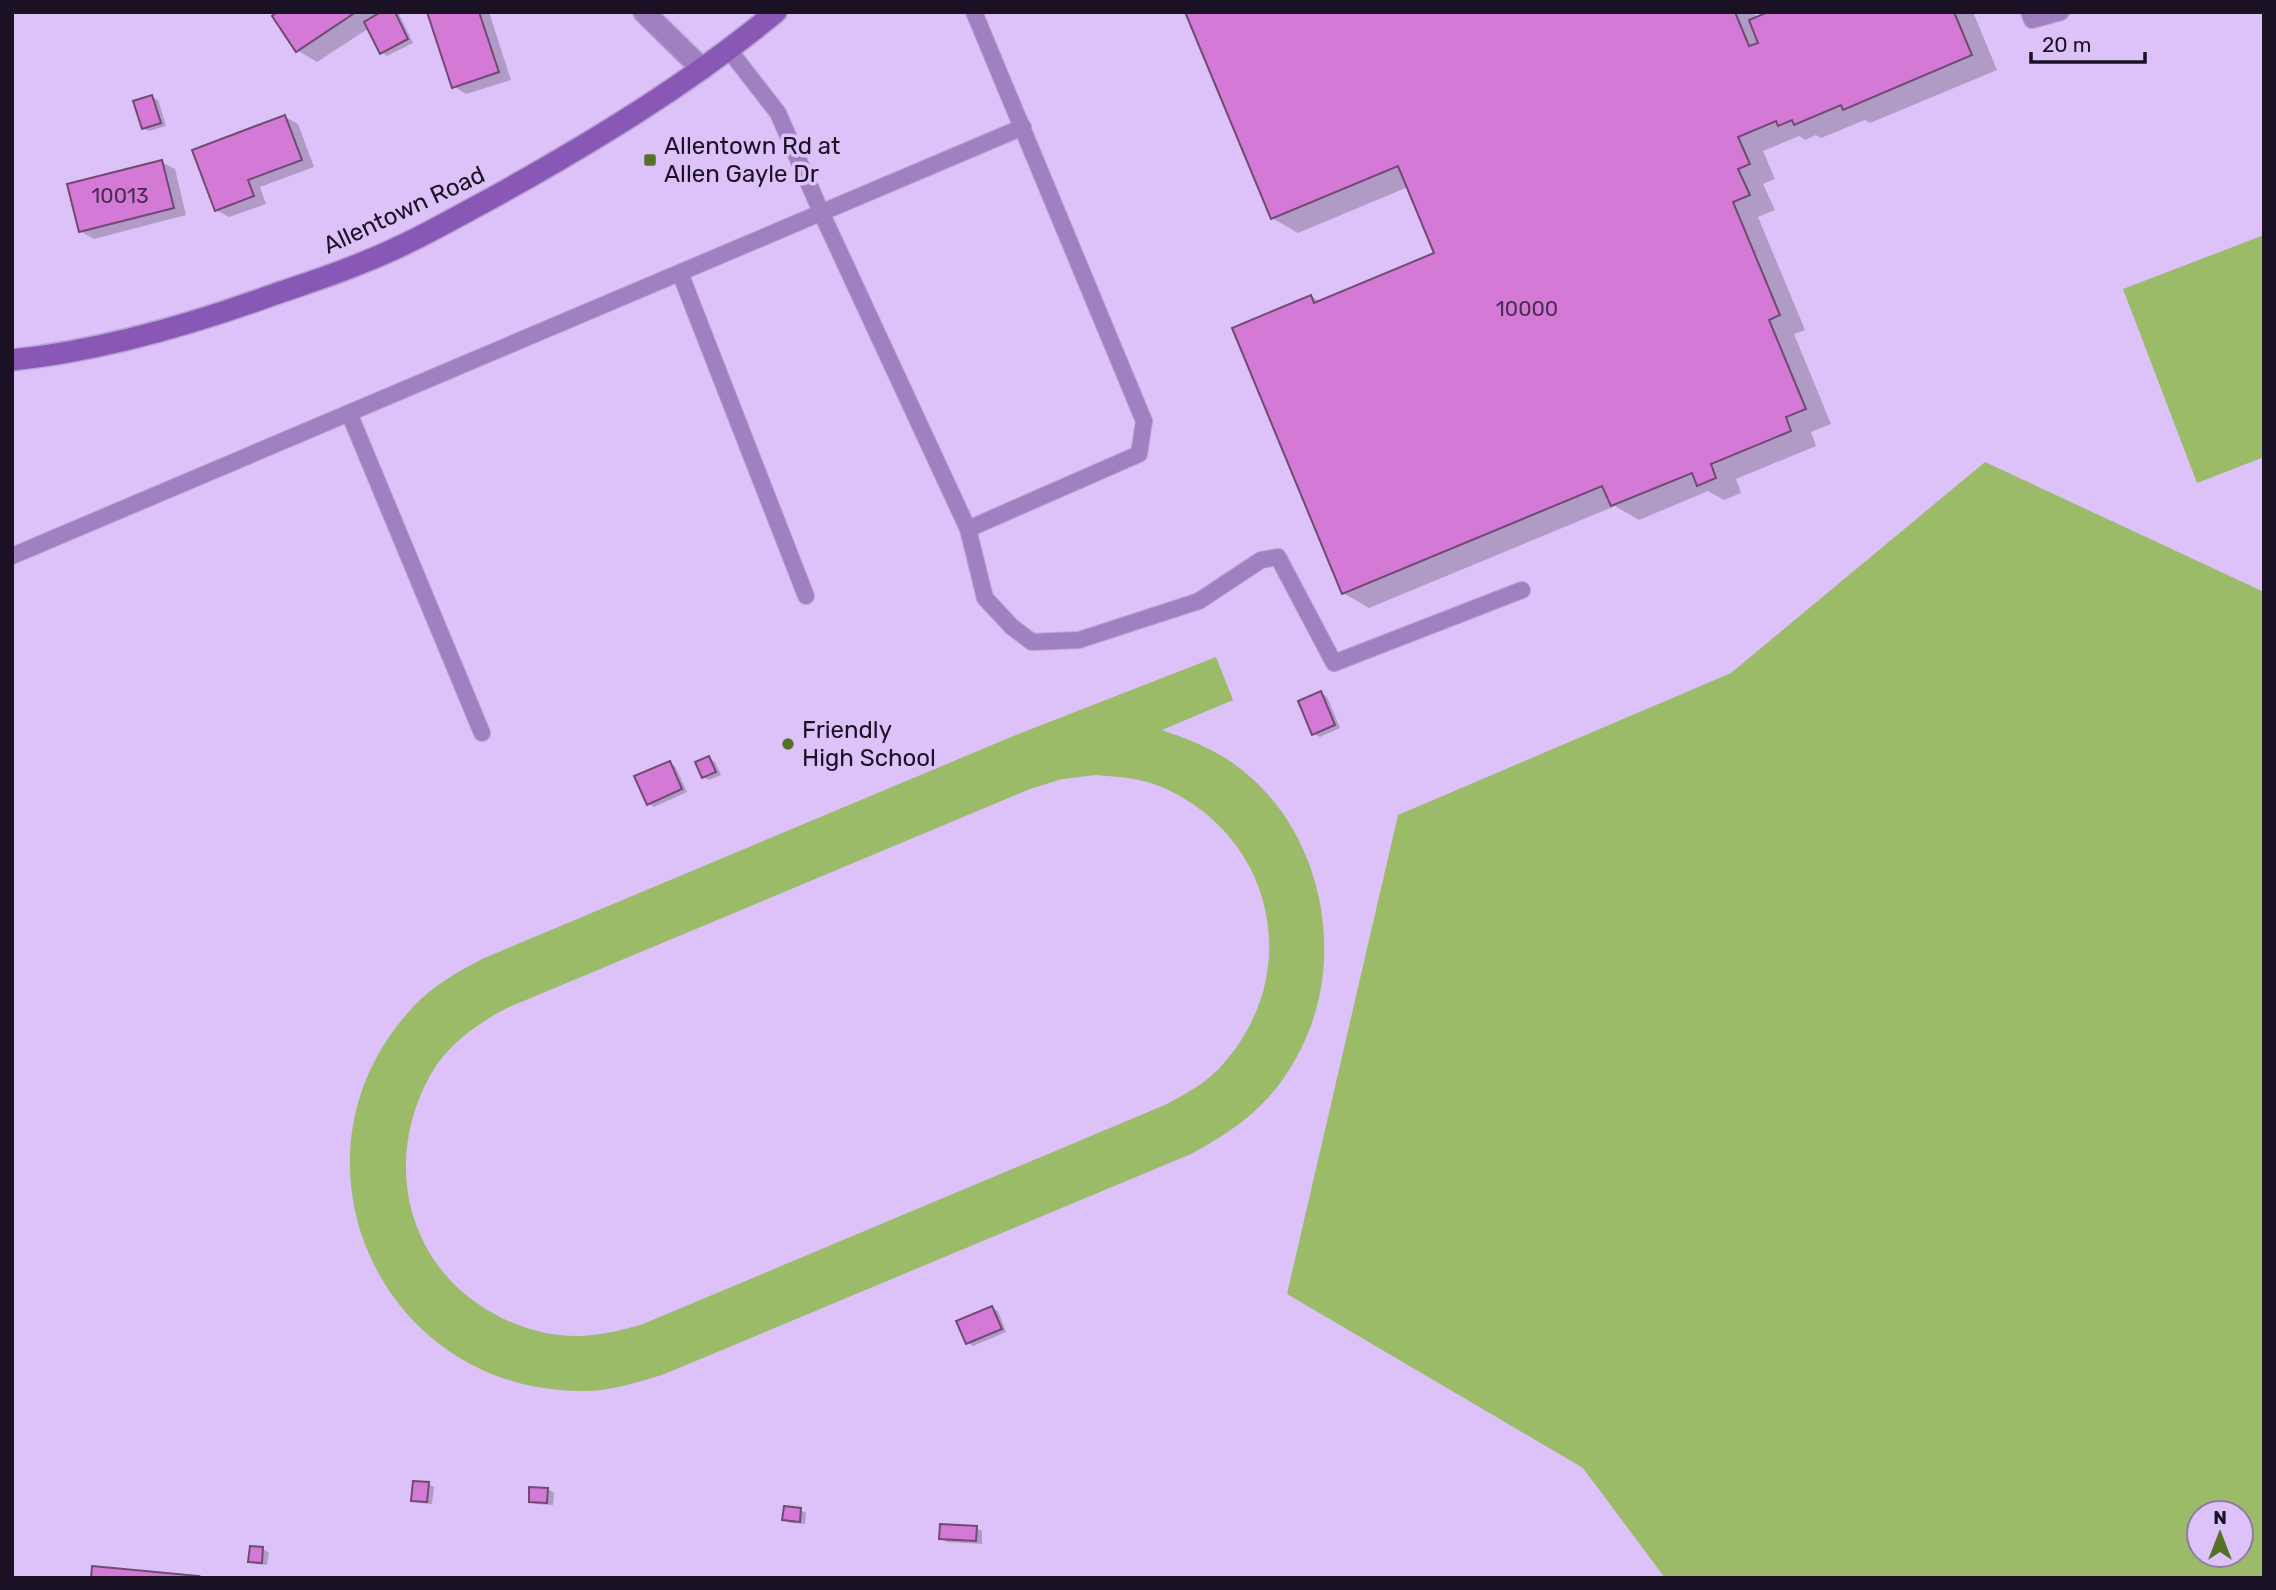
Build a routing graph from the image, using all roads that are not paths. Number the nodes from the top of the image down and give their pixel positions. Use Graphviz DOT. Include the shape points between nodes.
graph roads {
  1 [pos="644,12"];
  2 [pos="776,12"];
  3 [pos="975,12"];
  4 [pos="2029,12"];
  5 [pos="2061,12"];
  6 [pos="729,50"];
  7 [pos="702,69"];
  8 [pos="1023,127"];
  9 [pos="821,212"];
  10 [pos="680,272"];
  11 [pos="12,360"];
  12 [pos="349,413"];
  13 [pos="968,528"];
  14 [pos="12,556"];
  15 [pos="1522,590"];
  16 [pos="806,596"];
  17 [pos="482,733"];
  1 -- 7 [label="street"];
  2 -- 6 [label="main road, Allentown Road"];
  3 -- 8 [label="lane"];
  4 -- 5 [label="lane" via="2032,20"];
  6 -- 7 [label="main road, Allentown Road"];
  6 -- 9 [label="lane" via="778,113"];
  7 -- 11 [label="main road, Allentown Road" via="545,169 366,262 212,317"];
  8 -- 9 [label="lane"];
  8 -- 13 [label="lane" via="1144,421 1139,454"];
  9 -- 10 [label="lane"];
  9 -- 13 [label="lane"];
  10 -- 12 [label="lane"];
  10 -- 16 [label="lane"];
  12 -- 14 [label="lane"];
  12 -- 17 [label="lane"];
  13 -- 15 [label="lane" via="985,598 1032,642 1079,640 1199,601 1261,560 1278,557 1334,663"];
}
